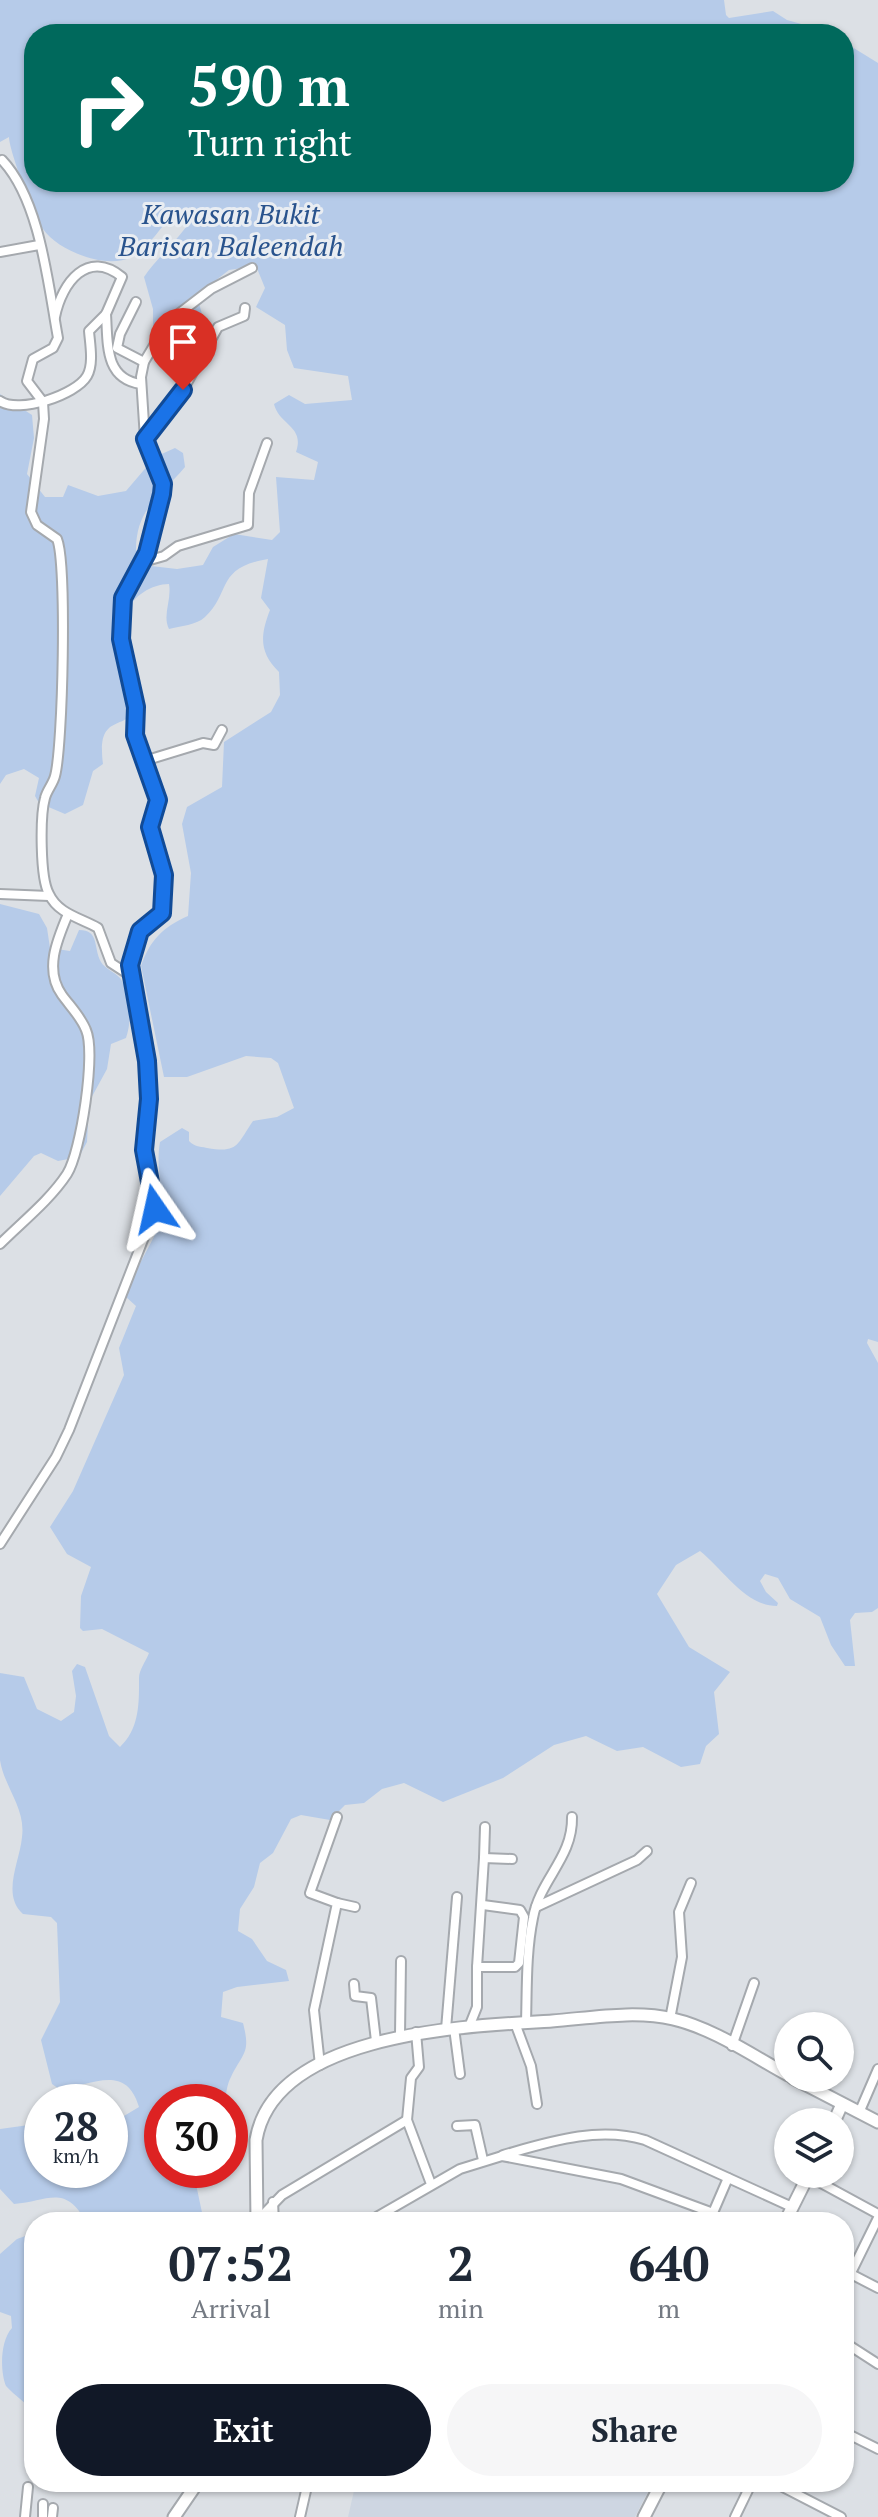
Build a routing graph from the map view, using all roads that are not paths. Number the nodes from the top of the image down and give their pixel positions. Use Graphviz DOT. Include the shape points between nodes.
graph roads {
  1 [pos="2,160"];
  2 [pos="39,245"];
  3 [pos="0,252"];
  4 [pos="252,268"];
  5 [pos="136,302"];
  6 [pos="245,308"];
  7 [pos="106,314"];
  8 [pos="55,321"];
  9 [pos="144,362"];
  10 [pos="141,384"];
  11 [pos="0,401"];
  12 [pos="43,402"];
  13 [pos="145,439"];
  14 [pos="267,443"];
  15 [pos="143,562"];
  16 [pos="222,730"];
  17 [pos="144,761"];
  18 [pos="0,894"];
  19 [pos="49,896"];
  20 [pos="68,914"];
  21 [pos="131,976"];
  22 [pos="0,1244"];
  23 [pos="0,1544"];
  24 [pos="337,1817"];
  25 [pos="572,1817"];
  26 [pos="485,1827"];
  27 [pos="647,1851"];
  28 [pos="484,1858"];
  29 [pos="512,1859"];
  30 [pos="691,1883"];
  31 [pos="457,1897"];
  32 [pos="342,1901"];
  33 [pos="483,1905"];
  34 [pos="355,1907"];
  35 [pos="536,1907"];
  36 [pos="401,1961"];
  37 [pos="477,1967"];
  38 [pos="754,1983"];
  39 [pos="354,1984"];
  40 [pos="670,2019"];
  41 [pos="520,2023"];
  42 [pos="469,2027"];
  43 [pos="450,2029"];
  44 [pos="416,2032"];
  45 [pos="400,2035"];
  46 [pos="376,2041"];
  47 [pos="732,2046"];
  48 [pos="320,2065"];
  49 [pos="774,2068"];
  50 [pos="878,2069"];
  51 [pos="460,2074"];
  52 [pos="819,2092"];
  53 [pos="537,2104"];
  54 [pos="842,2104"];
  55 [pos="840,2108"];
  56 [pos="859,2113"];
  57 [pos="407,2120"];
  58 [pos="878,2122"];
  59 [pos="457,2126"];
  60 [pos="542,2144"];
  61 [pos="502,2156"];
  62 [pos="483,2160"];
  63 [pos="542,2163"];
  64 [pos="728,2178"];
  65 [pos="431,2184"];
  66 [pos="802,2188"];
  67 [pos="831,2188"];
  68 [pos="273,2202"];
  69 [pos="792,2207"];
  70 [pos="257,2212"];
  71 [pos="265,2212"];
  72 [pos="274,2212"];
  73 [pos="385,2212"];
  74 [pos="699,2212"];
  75 [pos="713,2212"];
  76 [pos="790,2212"];
  77 [pos="878,2216"];
  78 [pos="854,2268"];
  79 [pos="854,2276"];
  80 [pos="878,2288"];
  81 [pos="854,2348"];
  82 [pos="878,2364"];
  83 [pos="854,2437"];
  84 [pos="878,2449"];
  85 [pos="28,2492"];
  86 [pos="191,2492"];
  87 [pos="306,2492"];
  88 [pos="657,2492"];
  89 [pos="747,2492"];
  90 [pos="792,2492"];
  91 [pos="49,2510"];
  92 [pos="176,2513"];
  93 [pos="25,2517"];
  94 [pos="43,2517"];
  95 [pos="167,2517"];
  96 [pos="300,2517"];
  97 [pos="644,2517"];
  98 [pos="735,2517"];
  99 [pos="841,2517"];
  1 -- 2 [label="street" via="15,174"];
  2 -- 3 [label="street"];
  2 -- 8 [label="street"];
  4 -- 9 [label="street" via="211,289 168,322"];
  5 -- 9 [label="street" via="117,348"];
  6 -- 13 [label="street" via="238,322 218,327 183,390"];
  7 -- 8 [label="street" via="122,277 104,265 93,265 75,275"];
  7 -- 10 [label="street" via="113,368 130,383"];
  7 -- 12 [label="street" via="89,331 85,380"];
  8 -- 12 [label="street" via="58,338 53,348 33,359 28,374 30,388"];
  9 -- 10 [label="street"];
  10 -- 13 [label="street"];
  11 -- 12 [label="street" via="13,407"];
  12 -- 19 [label="street" via="31,512 37,525 57,539 62,564 61,700 55,776 43,810 43,870"];
  13 -- 15 [label="street" via="163,484"];
  14 -- 15 [label="street" via="249,491 248,525"];
  15 -- 17 [label="street" via="123,598 121,639 136,707 135,735"];
  16 -- 17 [label="street" via="214,745 203,743"];
  17 -- 21 [label="street" via="158,800 151,830 163,871 164,903 159,917 140,931"];
  18 -- 19 [label="street"];
  19 -- 20 [label="street"];
  20 -- 21 [label="street" via="98,928 111,963"];
  20 -- 22 [label="street" via="53,976 86,1028 90,1048 75,1154 67,1174"];
  21 -- 23 [label="street" via="147,1061 144,1150 155,1209 69,1430"];
  24 -- 32 [label="street" via="310,1893"];
  25 -- 35 [label="street" via="570,1846"];
  26 -- 28 [label="street"];
  27 -- 35 [label="street"];
  28 -- 29 [label="street"];
  28 -- 33 [label="street"];
  30 -- 40 [label="street" via="679,1912 682,1957"];
  31 -- 43 [label="street"];
  32 -- 34 [label="street"];
  32 -- 48 [label="street" via="314,2010"];
  33 -- 37 [label="street"];
  33 -- 37 [label="street" via="520,1910 524,1917 519,1963"];
  35 -- 41 [label="street"];
  36 -- 45 [label="street"];
  37 -- 42 [label="street" via="477,2007"];
  38 -- 47 [label="street"];
  39 -- 46 [label="street" via="355,1996 371,1998"];
  40 -- 41 [label="main road" via="642,2015"];
  40 -- 47 [label="main road"];
  41 -- 42 [label="main road"];
  41 -- 53 [label="street"];
  42 -- 43 [label="main road"];
  43 -- 44 [label="main road"];
  43 -- 51 [label="street"];
  44 -- 45 [label="main road"];
  44 -- 57 [label="street" via="419,2067 411,2078"];
  45 -- 46 [label="main road"];
  46 -- 48 [label="main road"];
  47 -- 49 [label="main road"];
  48 -- 70 [label="main road" via="286,2089 258,2129"];
  50 -- 56 [label="street"];
  52 -- 54 [label="main road"];
  54 -- 55 [label="main road"];
  54 -- 56 [label="main road"];
  56 -- 58 [label="main road"];
  57 -- 65 [label="street"];
  57 -- 68 [label="street"];
  59 -- 62 [label="street" via="475,2125"];
  60 -- 61 [label="street"];
  60 -- 63 [label="street"];
  60 -- 64 [label="street" via="620,2133"];
  61 -- 62 [label="street"];
  61 -- 63 [label="street"];
  62 -- 65 [label="street"];
  63 -- 74 [label="street" via="621,2179"];
  64 -- 69 [label="street"];
  64 -- 75 [label="street"];
  65 -- 73 [label="street"];
  66 -- 69 [label="main road"];
  67 -- 77 [label="street"];
  68 -- 71 [label="street"];
  68 -- 72 [label="street"];
  69 -- 76 [label="main road"];
  77 -- 78 [label="street"];
  79 -- 80 [label="street"];
  81 -- 82 [label="street"];
  83 -- 84 [label="street"];
  85 -- 93 [label="street"];
  86 -- 92 [label="main road"];
  87 -- 96 [label="street"];
  88 -- 97 [label="main road"];
  89 -- 98 [label="street"];
  90 -- 99 [label="street"];
  91 -- 94 [label="street"];
  92 -- 95 [label="main road"];
}
